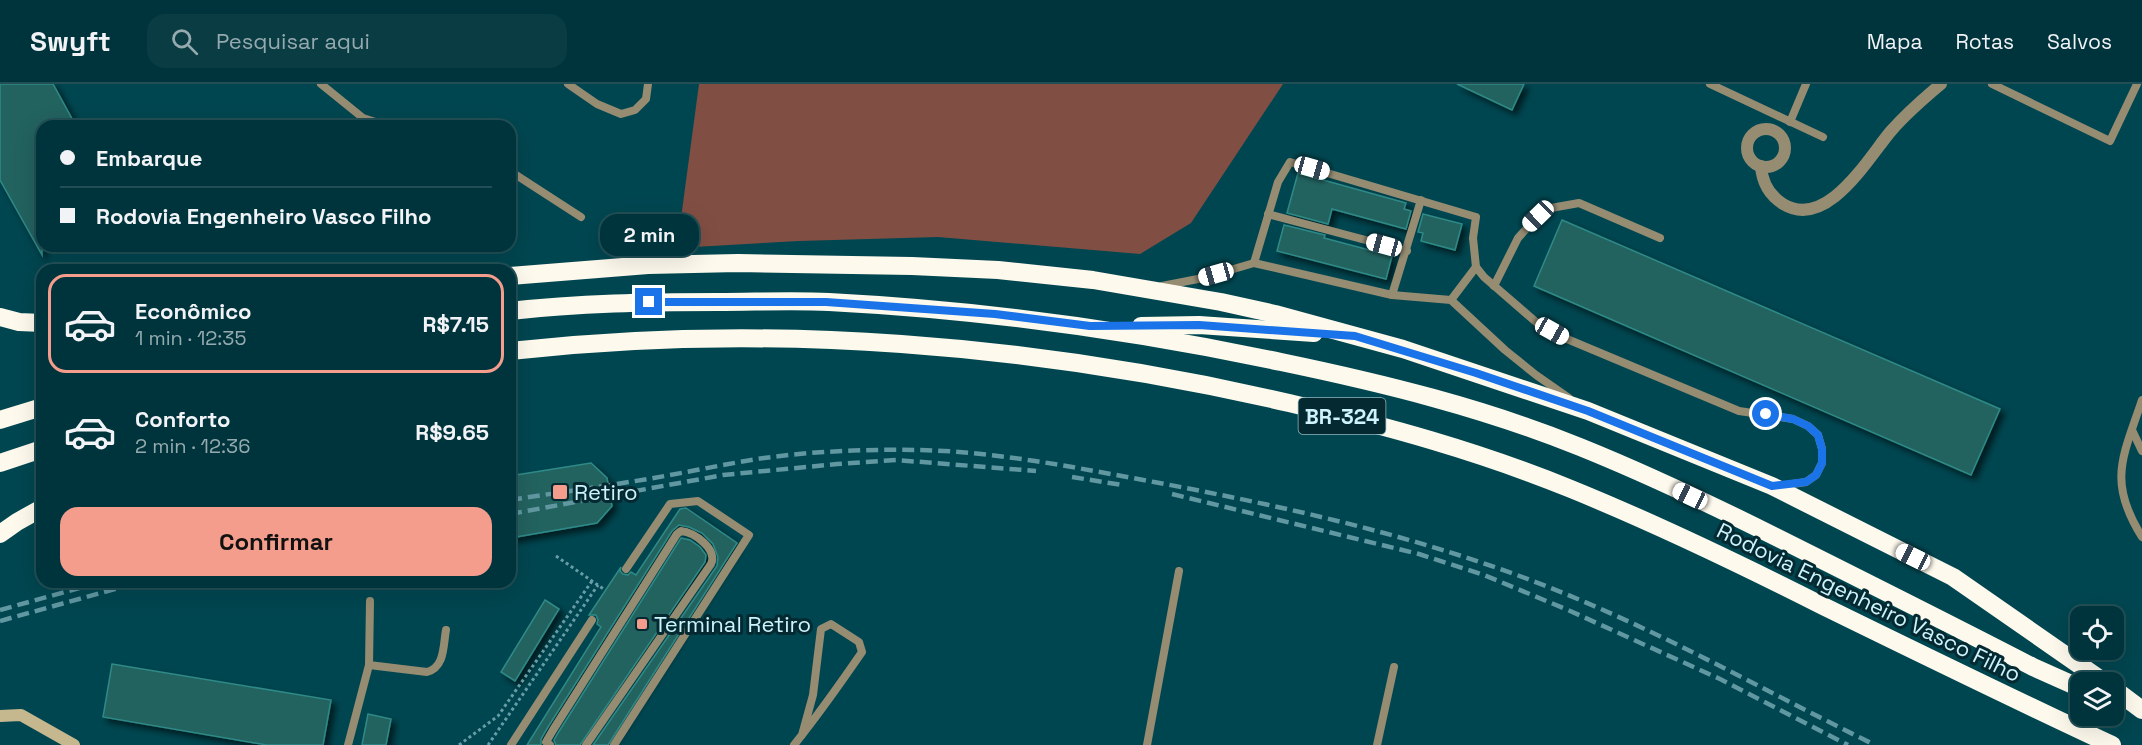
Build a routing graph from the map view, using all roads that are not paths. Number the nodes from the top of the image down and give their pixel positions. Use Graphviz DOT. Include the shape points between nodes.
graph roads {
  1 [pos="321,84"];
  2 [pos="568,84"];
  3 [pos="648,84"];
  4 [pos="1710,84"];
  5 [pos="1806,84"];
  6 [pos="1941,84"];
  7 [pos="1992,84"];
  8 [pos="2137,84"];
  9 [pos="361,120"];
  10 [pos="1790,122"];
  11 [pos="1823,137"];
  12 [pos="1761,166"];
  13 [pos="516,175"];
  14 [pos="1421,200"];
  15 [pos="1269,214"];
  16 [pos="581,218"];
  17 [pos="1660,238"];
  18 [pos="1407,251"];
  19 [pos="1254,263"];
  20 [pos="1476,267"];
  21 [pos="516,276"];
  22 [pos="1494,286"];
  23 [pos="1145,289"];
  24 [pos="1392,295"];
  25 [pos="1451,300"];
  26 [pos="516,311"];
  27 [pos="0,317"];
  28 [pos="36,323"];
  29 [pos="1090,326"];
  30 [pos="1355,336"];
  31 [pos="516,352"];
  32 [pos="2142,400"];
  33 [pos="36,409"];
  34 [pos="1588,411"];
  35 [pos="0,420"];
  36 [pos="2132,430"];
  37 [pos="36,451"];
  38 [pos="2142,452"];
  39 [pos="0,463"];
  40 [pos="1772,486"];
  41 [pos="36,511"];
  42 [pos="0,534"];
  43 [pos="2142,537"];
  44 [pos="626,569"];
  45 [pos="1179,571"];
  46 [pos="370,601"];
  47 [pos="592,620"];
  48 [pos="446,630"];
  49 [pos="369,665"];
  50 [pos="1394,667"];
  51 [pos="2090,672"];
  52 [pos="2070,684"];
  53 [pos="2124,696"];
  54 [pos="2124,709"];
  55 [pos="2142,710"];
  56 [pos="0,716"];
  57 [pos="2142,717"];
  58 [pos="802,735"];
  59 [pos="546,744"];
  60 [pos="74,745"];
  61 [pos="348,745"];
  62 [pos="511,745"];
  63 [pos="586,745"];
  64 [pos="614,745"];
  65 [pos="794,745"];
  66 [pos="1147,745"];
  67 [pos="1377,745"];
  68 [pos="2112,745"];
  1 -- 9 [label="lane"];
  2 -- 3 [label="lane" via="597,104 621,114 635,110 646,99"];
  4 -- 10 [label="lane"];
  5 -- 10 [label="lane"];
  6 -- 12 [label="street" via="1890,132 1845,189 1815,207 1789,207 1777,200 1762,178"];
  7 -- 8 [label="lane" via="2110,141"];
  10 -- 11 [label="lane"];
  13 -- 16 [label="lane"];
  14 -- 15 [label="lane" via="1290,162 1278,182"];
  14 -- 18 [label="lane"];
  14 -- 20 [label="lane" via="1476,217"];
  15 -- 18 [label="lane"];
  15 -- 19 [label="lane"];
  17 -- 22 [label="lane" via="1579,203 1551,208 1518,238"];
  18 -- 24 [label="lane"];
  19 -- 23 [label="lane"];
  19 -- 24 [label="lane"];
  20 -- 22 [label="lane"];
  20 -- 25 [label="lane"];
  21 -- 23 [label="highway" via="738,263 912,266 998,270"];
  22 -- 40 [label="lane" via="1536,322 1567,339 1739,411 1793,419 1808,426 1818,435 1822,449 1822,463 1816,475 1806,482"];
  23 -- 30 [label="highway" via="1275,314"];
  24 -- 25 [label="lane"];
  25 -- 34 [label="lane" via="1505,350"];
  26 -- 29 [label="highway, Rodovia Engenheiro Vasco Filho / BR-324" via="649,302 826,302 995,314"];
  27 -- 28 [label="highway"];
  29 -- 30 [label="highway" via="1199,325"];
  29 -- 52 [label="highway, Rodovia Engenheiro Vasco Filho / BR-324" via="1340,374 1472,410 1577,446 1652,477"];
  30 -- 34 [label="highway"];
  31 -- 68 [label="highway, Rodovia Engenheiro Vasco Filho / BR-324" via="654,340 742,339 825,340 983,351 1085,364 1237,391 1389,427 1463,449 1640,518"];
  32 -- 36 [label="lane"];
  33 -- 35 [label="highway"];
  34 -- 40 [label="highway"];
  36 -- 38 [label="lane"];
  36 -- 43 [label="lane" via="2120,479"];
  37 -- 39 [label="highway"];
  40 -- 51 [label="highway" via="1953,577"];
  41 -- 42 [label="highway"];
  44 -- 64 [label="lane" via="670,504 698,501 749,535"];
  45 -- 66 [label="lane"];
  46 -- 49 [label="lane"];
  47 -- 62 [label="lane"];
  48 -- 49 [label="lane" via="436,670"];
  49 -- 61 [label="lane"];
  50 -- 67 [label="lane"];
  53 -- 55 [label="highway"];
  54 -- 57 [label="highway"];
  56 -- 60 [label="main road" via="21,715"];
  58 -- 58 [label="lane" via="813,695 821,629 831,624 859,642 862,652"];
  58 -- 65 [label="lane"];
  59 -- 63 [label="lane" via="677,534 688,532 712,551 714,559"];
}
